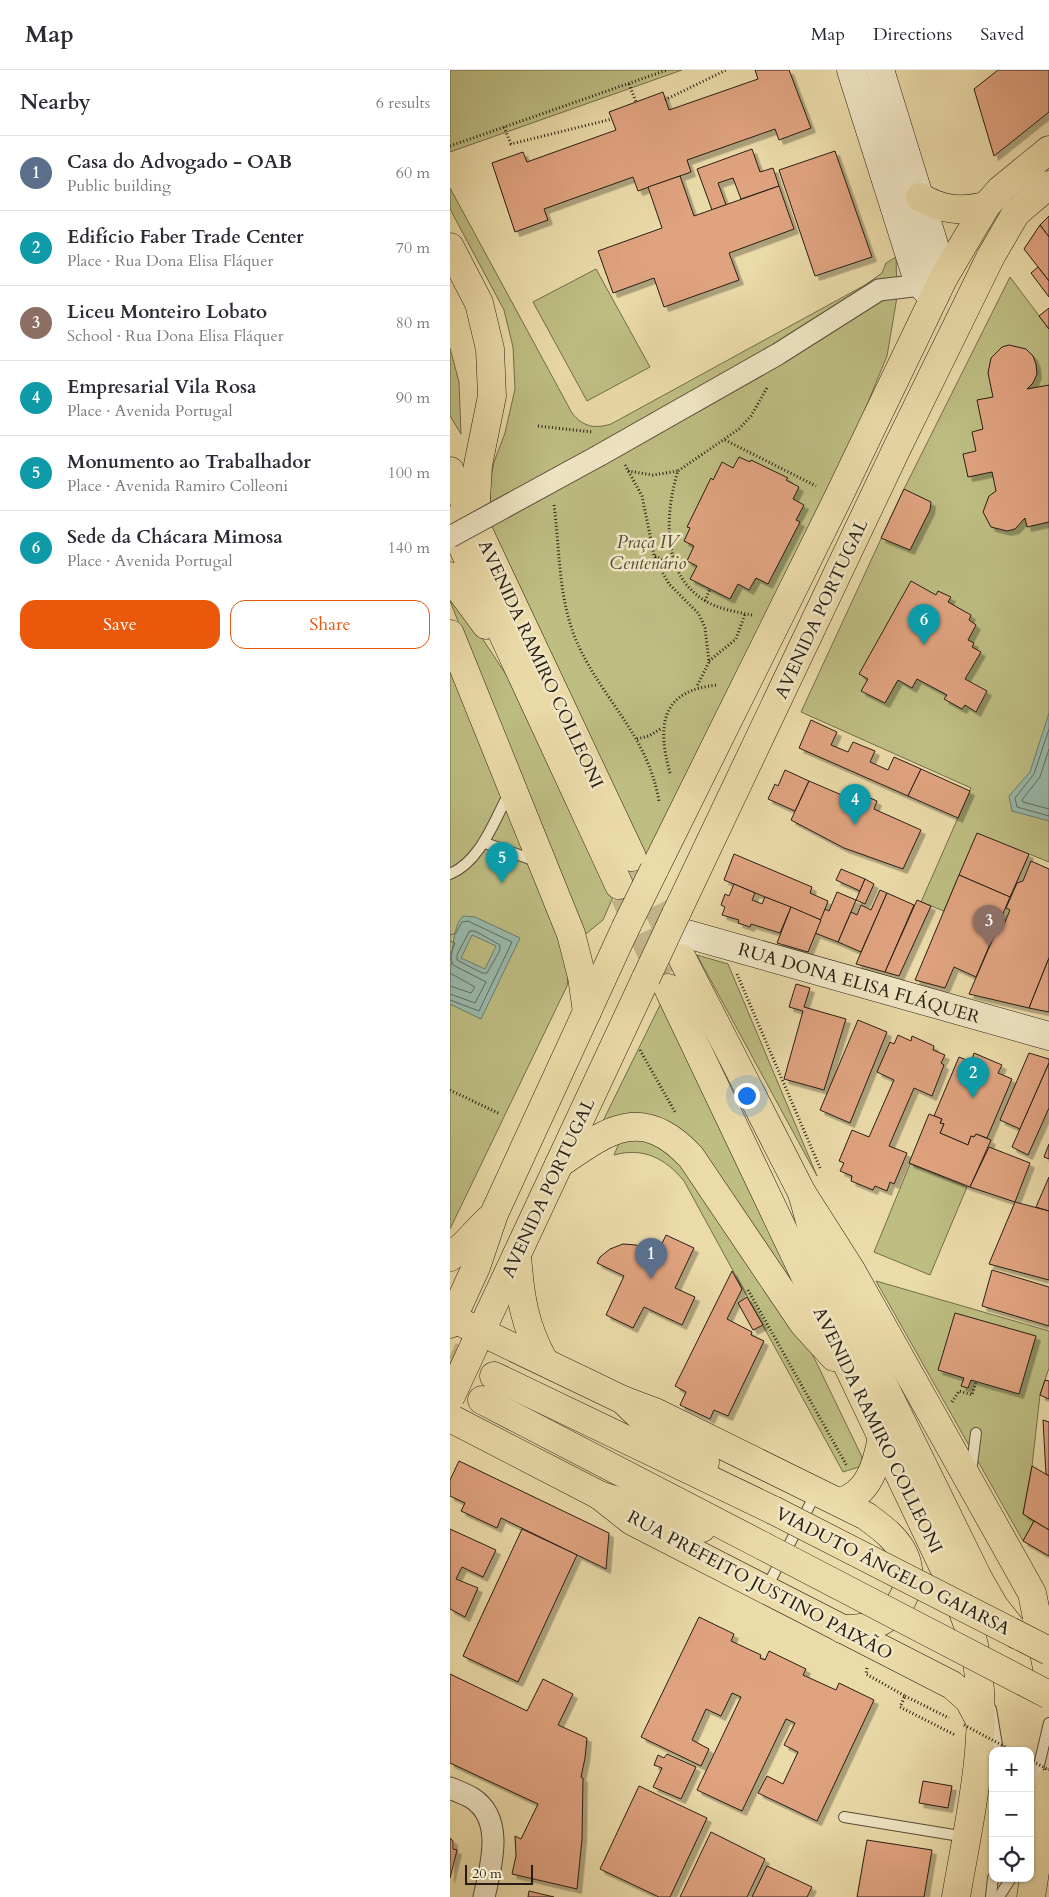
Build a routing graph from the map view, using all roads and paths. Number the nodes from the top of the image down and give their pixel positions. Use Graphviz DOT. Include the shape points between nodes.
graph roads {
  1 [pos="668,70"];
  2 [pos="726,70"];
  3 [pos="851,70"];
  4 [pos="880,70"];
  5 [pos="629,83"];
  6 [pos="665,100"];
  7 [pos="636,102"];
  8 [pos="612,119"];
  9 [pos="504,127"];
  10 [pos="450,146"];
  11 [pos="1049,150"];
  12 [pos="1049,185"];
  13 [pos="920,197"];
  14 [pos="986,206"];
  15 [pos="450,246"];
  16 [pos="934,286"];
  17 [pos="967,305"];
  18 [pos="778,354"];
  19 [pos="538,426"];
  20 [pos="598,432"];
  21 [pos="725,440"];
  22 [pos="607,451"];
  23 [pos="628,470"];
  24 [pos="678,470"];
  25 [pos="450,471"];
  26 [pos="820,488"];
  27 [pos="554,505"];
  28 [pos="462,521"];
  29 [pos="450,537"];
  30 [pos="654,555"];
  31 [pos="677,566"];
  32 [pos="450,576"];
  33 [pos="710,589"];
  34 [pos="705,601"];
  35 [pos="744,614"];
  36 [pos="760,617"];
  37 [pos="450,634"];
  38 [pos="709,662"];
  39 [pos="523,681"];
  40 [pos="718,685"];
  41 [pos="698,686"];
  42 [pos="662,727"];
  43 [pos="637,739"];
  44 [pos="670,773"];
  45 [pos="512,786"];
  46 [pos="659,801"];
  47 [pos="486,843"];
  48 [pos="643,864"];
  49 [pos="544,865"];
  50 [pos="450,874"];
  51 [pos="619,885"];
  52 [pos="624,930"];
  53 [pos="679,934"];
  54 [pos="732,947"];
  55 [pos="657,983"];
  56 [pos="587,1012"];
  57 [pos="625,1023"];
  58 [pos="1049,1036"];
  59 [pos="450,1090"];
  60 [pos="500,1114"];
  61 [pos="675,1141"];
  62 [pos="559,1164"];
  63 [pos="821,1170"];
  64 [pos="802,1193"];
  65 [pos="494,1214"];
  66 [pos="517,1253"];
  67 [pos="450,1256"];
  68 [pos="745,1284"];
  69 [pos="451,1320"];
  70 [pos="478,1338"];
  71 [pos="544,1361"];
  72 [pos="494,1376"];
  73 [pos="852,1376"];
  74 [pos="976,1382"];
  75 [pos="450,1398"];
  76 [pos="482,1400"];
  77 [pos="623,1400"];
  78 [pos="951,1404"];
  79 [pos="450,1418"];
  80 [pos="976,1433"];
  81 [pos="882,1437"];
  82 [pos="849,1470"];
  83 [pos="970,1485"];
  84 [pos="736,1492"];
  85 [pos="599,1495"];
  86 [pos="828,1497"];
  87 [pos="755,1542"];
  88 [pos="766,1590"];
  89 [pos="1040,1598"];
  90 [pos="842,1629"];
  91 [pos="1017,1635"];
  92 [pos="1049,1651"];
  93 [pos="977,1663"];
  94 [pos="866,1674"];
  95 [pos="1049,1678"];
  96 [pos="1049,1694"];
  97 [pos="905,1696"];
  98 [pos="980,1721"];
  99 [pos="1049,1724"];
  100 [pos="950,1732"];
  101 [pos="997,1747"];
  102 [pos="1005,1747"];
  103 [pos="1034,1762"];
  104 [pos="1049,1770"];
  105 [pos="1049,1783"];
  106 [pos="450,1788"];
  107 [pos="1041,1813"];
  108 [pos="844,1818"];
  109 [pos="966,1837"];
  110 [pos="993,1882"];
  111 [pos="1008,1882"];
  112 [pos="484,1897"];
  113 [pos="956,1897"];
  114 [pos="991,1897"];
  115 [pos="999,1897"];
  116 [pos="1031,1897"];
  1 -- 5 [label="path"];
  2 -- 6 [label="path"];
  3 -- 16 [label="main road" via="908,254"];
  4 -- 13 [label="main road"];
  5 -- 7 [label="path"];
  5 -- 9 [label="path"];
  8 -- 9 [label="path" via="511,144"];
  9 -- 10 [label="path"];
  11 -- 14 [label="main road, AVENIDA PORTUGAL" via="1000,190"];
  12 -- 17 [label="main road, AVENIDA PORTUGAL" via="1012,218"];
  13 -- 14 [label="main road" via="949,210"];
  13 -- 16 [label="main road"];
  14 -- 16 [label="main road, AVENIDA PORTUGAL"];
  15 -- 28 [label="main road" via="476,295 490,349 492,396 477,473"];
  16 -- 17 [label="main road"];
  16 -- 18 [label="street" via="879,290"];
  16 -- 48 [label="main road, AVENIDA PORTUGAL" via="837,500"];
  17 -- 53 [label="main road, AVENIDA PORTUGAL" via="894,454"];
  18 -- 21 [label="path" via="772,380 751,416"];
  18 -- 22 [label="street"];
  19 -- 20 [label="path"];
  21 -- 24 [label="path"];
  21 -- 26 [label="path"];
  22 -- 23 [label="path"];
  22 -- 29 [label="street, bridge"];
  23 -- 24 [label="path" via="653,475"];
  23 -- 30 [label="path" via="642,496"];
  24 -- 31 [label="path" via="668,509 671,546"];
  25 -- 28 [label="main road, AVENIDA RAMIRO COLLEONI"];
  27 -- 43 [label="path" via="562,585 576,639"];
  28 -- 39 [label="main road, AVENIDA RAMIRO COLLEONI" via="478,578"];
  28 -- 48 [label="main road, AVENIDA RAMIRO COLLEONI"];
  30 -- 31 [label="path"];
  30 -- 38 [label="path" via="669,584 699,614 705,628"];
  31 -- 34 [label="path" via="690,589"];
  32 -- 39 [label="main road" via="476,609"];
  33 -- 34 [label="path"];
  34 -- 35 [label="path"];
  35 -- 36 [label="path"];
  35 -- 38 [label="path" via="736,639"];
  37 -- 45 [label="main road"];
  38 -- 41 [label="path"];
  39 -- 51 [label="main road, AVENIDA RAMIRO COLLEONI"];
  40 -- 41 [label="path"];
  41 -- 42 [label="path" via="676,702"];
  42 -- 43 [label="path"];
  42 -- 44 [label="path"];
  43 -- 46 [label="path" via="652,773"];
  45 -- 47 [label="lane" via="487,833"];
  45 -- 49 [label="main road"];
  47 -- 49 [label="lane"];
  47 -- 50 [label="lane"];
  48 -- 52 [label="main road, AVENIDA PORTUGAL, bridge"];
  49 -- 56 [label="main road" via="574,942"];
  52 -- 53 [label="main road"];
  52 -- 56 [label="main road, AVENIDA PORTUGAL"];
  53 -- 54 [label="main road, RUA DONA ELISA FLÁQUER"];
  53 -- 55 [label="main road, AVENIDA PORTUGAL, bridge"];
  53 -- 64 [label="main road"];
  54 -- 58 [label="main road, RUA DONA ELISA FLÁQUER"];
  54 -- 63 [label="path" via="729,956"];
  55 -- 57 [label="main road, AVENIDA PORTUGAL"];
  55 -- 73 [label="main road, AVENIDA RAMIRO COLLEONI"];
  56 -- 65 [label="main road, AVENIDA PORTUGAL"];
  57 -- 61 [label="path" via="683,1126"];
  57 -- 62 [label="main road, AVENIDA PORTUGAL"];
  59 -- 60 [label="path"];
  61 -- 62 [label="main road" via="645,1126 624,1128 599,1138"];
  61 -- 73 [label="main road" via="690,1157 803,1323"];
  62 -- 66 [label="main road, AVENIDA PORTUGAL"];
  64 -- 83 [label="main road" via="851,1270"];
  64 -- 91 [label="main road" via="819,1253 852,1321 978,1578 994,1606"];
  65 -- 67 [label="main road"];
  65 -- 69 [label="main road, AVENIDA PORTUGAL" via="476,1267"];
  66 -- 70 [label="main road, AVENIDA PORTUGAL"];
  66 -- 71 [label="main road" via="523,1312"];
  68 -- 82 [label="path"];
  69 -- 70 [label="main road"];
  70 -- 71 [label="main road"];
  70 -- 75 [label="main road, AVENIDA PORTUGAL, bridge"];
  71 -- 77 [label="main road"];
  72 -- 84 [label="main road, VIADUTO ÂNGELO GAIARSA"];
  73 -- 81 [label="main road, AVENIDA RAMIRO COLLEONI"];
  74 -- 78 [label="path" via="972,1395 959,1391"];
  76 -- 87 [label="main road"];
  77 -- 84 [label="main road" via="647,1423 716,1469"];
  77 -- 86 [label="main road" via="655,1412"];
  79 -- 85 [label="main road, RUA PREFEITO JUSTINO PAIXÃO"];
  80 -- 83 [label="lane"];
  81 -- 86 [label="main road" via="869,1479 852,1497"];
  81 -- 93 [label="main road, AVENIDA RAMIRO COLLEONI" via="957,1596 970,1630"];
  83 -- 89 [label="main road"];
  84 -- 91 [label="main road, VIADUTO ÂNGELO GAIARSA, bridge"];
  85 -- 87 [label="main road" via="689,1525"];
  85 -- 88 [label="main road, RUA PREFEITO JUSTINO PAIXÃO" via="632,1521"];
  86 -- 88 [label="lane"];
  86 -- 90 [label="main road" via="866,1516 890,1535 906,1558 908,1576 905,1594 889,1616 873,1625"];
  87 -- 96 [label="main road, VIADUTO ÂNGELO GAIARSA, bridge"];
  88 -- 90 [label="main road, RUA PREFEITO JUSTINO PAIXÃO"];
  89 -- 95 [label="main road"];
  90 -- 98 [label="main road, RUA PREFEITO JUSTINO PAIXÃO" via="958,1689 969,1700"];
  91 -- 92 [label="main road, VIADUTO ÂNGELO GAIARSA, bridge"];
  93 -- 98 [label="main road, AVENIDA RAMIRO COLLEONI"];
  93 -- 101 [label="lane" via="994,1721"];
  94 -- 97 [label="path"];
  97 -- 100 [label="path" via="900,1707"];
  97 -- 102 [label="path, bridge"];
  98 -- 109 [label="main road, AVENIDA RAMIRO COLLEONI" via="978,1770"];
  99 -- 107 [label="lane"];
  103 -- 104 [label="path, bridge"];
  105 -- 107 [label="main road"];
  106 -- 112 [label="street" via="480,1805 491,1827 492,1863"];
  107 -- 116 [label="main road"];
  108 -- 109 [label="lane"];
  109 -- 113 [label="main road, AVENIDA RAMIRO COLLEONI"];
  110 -- 114 [label="lane"];
  111 -- 115 [label="lane"];
}
